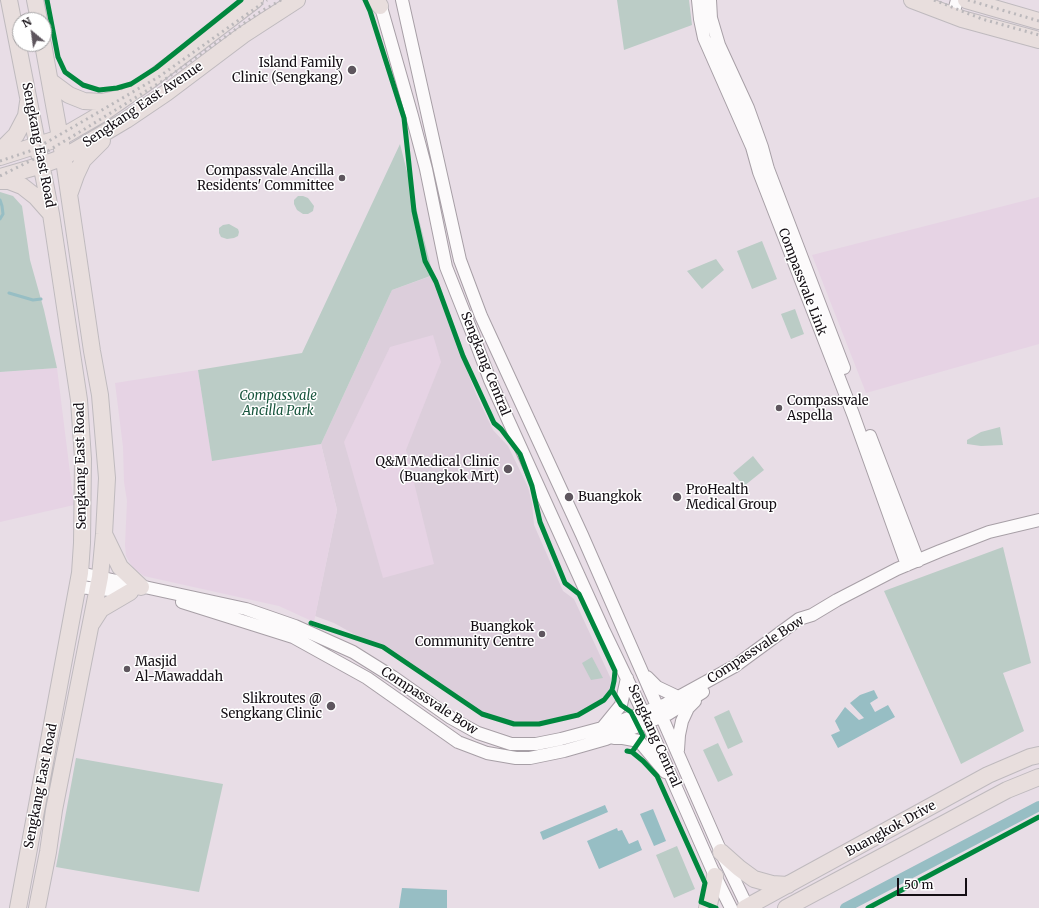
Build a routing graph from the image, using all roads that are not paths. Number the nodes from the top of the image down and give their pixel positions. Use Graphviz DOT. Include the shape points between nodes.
graph roads {
  1 [pos="9,0"];
  2 [pos="35,0"];
  3 [pos="255,0"];
  4 [pos="297,0"];
  5 [pos="402,0"];
  6 [pos="698,0"];
  7 [pos="710,0"];
  8 [pos="912,0"];
  9 [pos="957,0"];
  10 [pos="966,0"];
  11 [pos="378,2"];
  12 [pos="998,6"];
  13 [pos="37,12"];
  14 [pos="953,15"];
  15 [pos="1039,21"];
  16 [pos="1039,40"];
  17 [pos="45,52"];
  18 [pos="50,81"];
  19 [pos="29,96"];
  20 [pos="127,96"];
  21 [pos="113,127"];
  22 [pos="60,138"];
  23 [pos="38,144"];
  24 [pos="0,151"];
  25 [pos="0,157"];
  26 [pos="64,157"];
  27 [pos="42,165"];
  28 [pos="0,177"];
  29 [pos="0,181"];
  30 [pos="69,194"];
  31 [pos="51,214"];
  32 [pos="1039,520"];
  33 [pos="104,534"];
  34 [pos="913,563"];
  35 [pos="79,580"];
  36 [pos="98,583"];
  37 [pos="135,589"];
  38 [pos="812,615"];
  39 [pos="92,624"];
  40 [pos="323,638"];
  41 [pos="353,652"];
  42 [pos="333,659"];
  43 [pos="641,670"];
  44 [pos="367,678"];
  45 [pos="627,678"];
  46 [pos="703,692"];
  47 [pos="678,697"];
  48 [pos="660,712"];
  49 [pos="645,718"];
  50 [pos="604,733"];
  51 [pos="678,753"];
  52 [pos="1039,755"];
  53 [pos="1039,777"];
  54 [pos="677,787"];
  55 [pos="721,852"];
  56 [pos="715,876"];
  57 [pos="788,885"];
  58 [pos="798,904"];
  59 [pos="38,906"];
  60 [pos="747,907"];
  61 [pos="18,908"];
  62 [pos="707,908"];
  63 [pos="731,908"];
  64 [pos="786,908"];
  1 -- 19 [label="main road, Sengkang East Road"];
  2 -- 13 [label="main road"];
  3 -- 20 [label="main road, Sengkang East Avenue"];
  4 -- 21 [label="main road, Sengkang East Avenue" via="243,35 166,93"];
  5 -- 43 [label="street, Sengkang Central" via="460,260 481,316"];
  6 -- 34 [label="street, Compassvale Link" via="704,38 752,147 759,172"];
  7 -- 34 [label="street, Compassvale Link" via="711,18 719,46 755,128"];
  8 -- 14 [label="main road"];
  9 -- 14 [label="street"];
  10 -- 12 [label="main road"];
  11 -- 45 [label="street, Sengkang Central" via="426,169 446,267 490,380"];
  12 -- 15 [label="main road"];
  14 -- 16 [label="main road"];
  17 -- 18 [label="main road, Sengkang East Road"];
  18 -- 20 [label="main road" via="69,96 84,101 102,102"];
  18 -- 22 [label="main road, Sengkang East Road"];
  19 -- 23 [label="main road, Sengkang East Road"];
  19 -- 24 [label="main road" via="26,116 16,135"];
  20 -- 22 [label="main road, Sengkang East Avenue"];
  21 -- 26 [label="main road, Sengkang East Avenue"];
  21 -- 30 [label="main road" via="83,160"];
  22 -- 23 [label="main road, Sengkang East Avenue"];
  22 -- 26 [label="main road, Sengkang East Road"];
  23 -- 25 [label="main road, Sengkang East Avenue"];
  23 -- 27 [label="main road, Sengkang East Road"];
  26 -- 27 [label="main road, Sengkang East Avenue"];
  26 -- 30 [label="main road, Sengkang East Road"];
  27 -- 28 [label="main road, Sengkang East Avenue"];
  27 -- 31 [label="main road, Sengkang East Road"];
  29 -- 31 [label="main road" via="22,186"];
  30 -- 33 [label="main road, Sengkang East Road" via="100,395 107,478"];
  31 -- 35 [label="main road, Sengkang East Road" via="80,400 83,459"];
  32 -- 34 [label="street, Compassvale Bow" via="989,532"];
  33 -- 36 [label="main road, Sengkang East Road"];
  33 -- 37 [label="main road" via="120,567"];
  34 -- 38 [label="street, Compassvale Bow"];
  35 -- 36 [label="street, Compassvale Bow"];
  35 -- 61 [label="main road, Sengkang East Road"];
  36 -- 37 [label="street, Compassvale Bow"];
  36 -- 39 [label="main road, Sengkang East Road"];
  37 -- 39 [label="main road" via="101,609"];
  37 -- 40 [label="street, Compassvale Bow" via="246,609"];
  37 -- 42 [label="street, Compassvale Bow" via="275,630 294,637"];
  38 -- 46 [label="street, Compassvale Bow" via="802,625"];
  38 -- 47 [label="street, Compassvale Bow" via="800,619 735,666"];
  39 -- 59 [label="main road, Sengkang East Road" via="54,810"];
  40 -- 41 [label="street, Compassvale Bow"];
  40 -- 42 [label="street" via="334,649"];
  41 -- 44 [label="street, Compassvale Bow" via="355,662"];
  41 -- 50 [label="street, Compassvale Bow" via="465,727 493,739 511,744 536,744"];
  42 -- 44 [label="street, Compassvale Bow"];
  43 -- 47 [label="street" via="658,687"];
  43 -- 48 [label="street, Sengkang Central"];
  44 -- 50 [label="street, Compassvale Bow" via="458,742 487,753 530,758 564,751"];
  45 -- 49 [label="street, Sengkang Central"];
  45 -- 50 [label="street" via="621,705"];
  46 -- 48 [label="street, Compassvale Bow"];
  46 -- 51 [label="street" via="688,708 682,722"];
  47 -- 48 [label="street, Compassvale Bow"];
  48 -- 49 [label="street, Compassvale Bow"];
  48 -- 51 [label="street, Sengkang Central"];
  49 -- 50 [label="street, Compassvale Bow"];
  49 -- 54 [label="street, Sengkang Central"];
  50 -- 54 [label="street" via="638,741"];
  51 -- 55 [label="street, Sengkang Central"];
  52 -- 57 [label="main road, Buangkok Drive" via="988,775"];
  53 -- 58 [label="main road, Buangkok Drive" via="1007,790"];
  54 -- 56 [label="street, Sengkang Central"];
  55 -- 57 [label="main road" via="754,879"];
  55 -- 60 [label="street, Sengkang Central"];
  56 -- 62 [label="main road"];
  56 -- 63 [label="street, Sengkang Central"];
  57 -- 60 [label="main road, Buangkok Drive"];
  58 -- 64 [label="main road, Buangkok Drive"];
}
